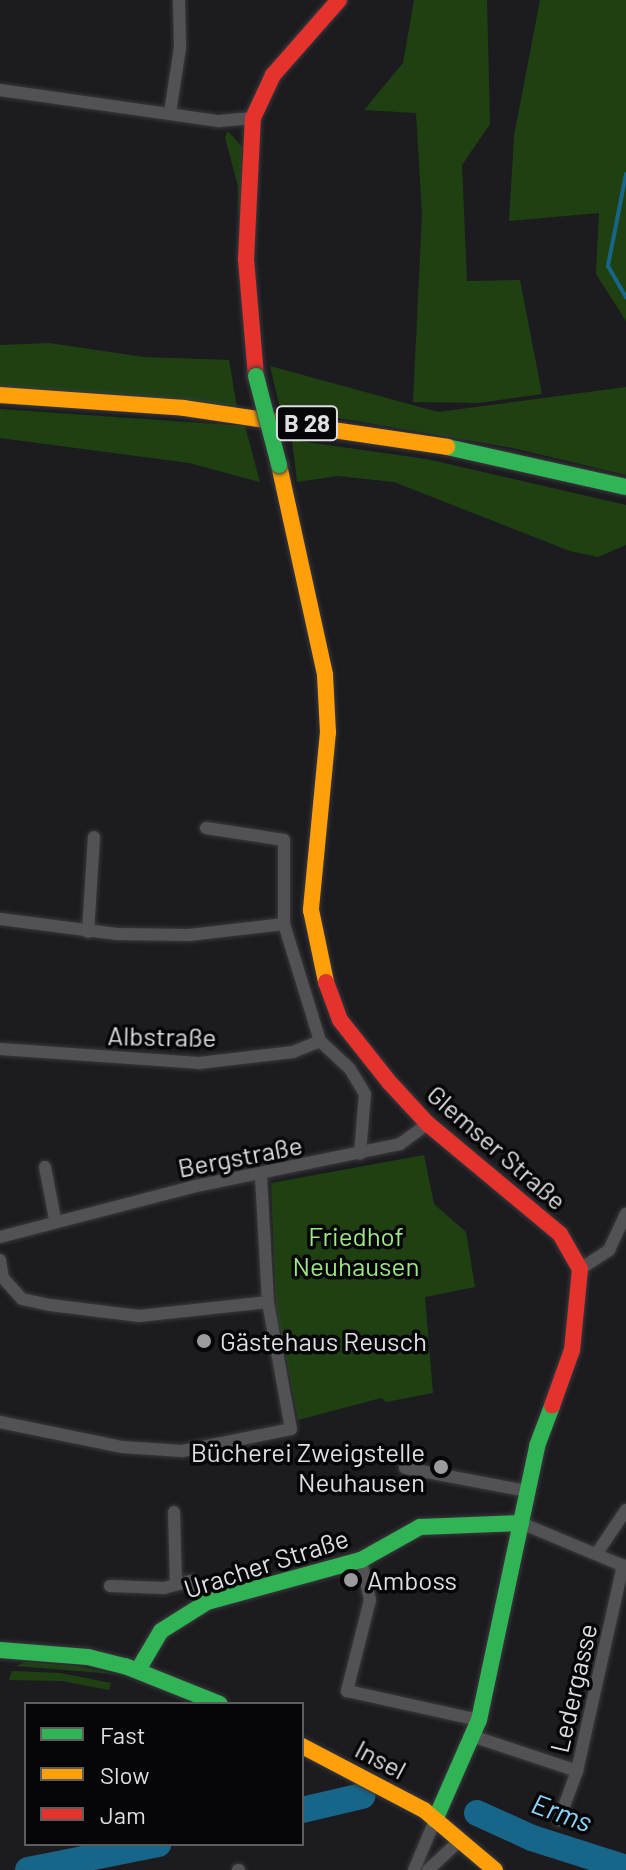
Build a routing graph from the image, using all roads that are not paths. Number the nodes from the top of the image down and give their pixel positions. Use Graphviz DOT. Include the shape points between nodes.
graph roads {
  1 [pos="179,0"];
  2 [pos="339,0"];
  3 [pos="0,90"];
  4 [pos="170,113"];
  5 [pos="253,118"];
  6 [pos="0,395"];
  7 [pos="626,487"];
  8 [pos="206,828"];
  9 [pos="94,837"];
  10 [pos="0,919"];
  11 [pos="284,924"];
  12 [pos="88,932"];
  13 [pos="320,1041"];
  14 [pos="0,1049"];
  15 [pos="428,1124"];
  16 [pos="360,1154"];
  17 [pos="45,1167"];
  18 [pos="261,1175"];
  19 [pos="626,1214"];
  20 [pos="55,1219"];
  21 [pos="0,1237"];
  22 [pos="0,1260"];
  23 [pos="580,1269"];
  24 [pos="268,1302"];
  25 [pos="0,1422"];
  26 [pos="405,1468"];
  27 [pos="527,1491"];
  28 [pos="626,1510"];
  29 [pos="174,1512"];
  30 [pos="521,1523"];
  31 [pos="597,1553"];
  32 [pos="361,1560"];
  33 [pos="625,1566"];
  34 [pos="176,1585"];
  35 [pos="110,1586"];
  36 [pos="207,1602"];
  37 [pos="0,1650"];
  38 [pos="138,1670"];
  39 [pos="215,1702"];
  40 [pos="479,1720"];
  41 [pos="472,1736"];
  42 [pos="304,1747"];
  43 [pos="577,1771"];
  44 [pos="435,1820"];
  45 [pos="559,1820"];
  46 [pos="458,1842"];
  47 [pos="414,1870"];
  48 [pos="428,1870"];
  49 [pos="495,1870"];
  1 -- 4 [label="street" via="180,48"];
  2 -- 5 [label="street" via="273,75"];
  3 -- 4 [label="street"];
  4 -- 5 [label="street" via="219,121"];
  5 -- 15 [label="street, Glemser Straße, bridge" via="246,259 256,376 318,633 328,711 312,868 313,935 340,1020"];
  6 -- 7 [label="street, B 28" via="316,424 510,458"];
  8 -- 11 [label="street" via="284,840"];
  9 -- 12 [label="street"];
  10 -- 12 [label="street"];
  11 -- 12 [label="street" via="189,935"];
  11 -- 13 [label="street"];
  13 -- 14 [label="street, Albstraße" via="293,1052 199,1063"];
  13 -- 16 [label="street" via="350,1069 365,1094"];
  15 -- 16 [label="street, Bergstraße" via="400,1144"];
  15 -- 23 [label="street, Glemser Straße" via="560,1234"];
  16 -- 18 [label="street, Bergstraße"];
  17 -- 20 [label="street"];
  18 -- 20 [label="street, Bergstraße"];
  18 -- 24 [label="street"];
  19 -- 23 [label="street" via="609,1250"];
  20 -- 21 [label="street, Bergstraße"];
  22 -- 24 [label="street" via="3,1278 22,1299 50,1305 139,1316"];
  23 -- 27 [label="street" via="572,1350 537,1446"];
  24 -- 25 [label="street" via="291,1429 182,1451 122,1447"];
  26 -- 27 [label="street"];
  27 -- 30 [label="street"];
  28 -- 31 [label="street"];
  29 -- 34 [label="street"];
  30 -- 31 [label="street"];
  30 -- 32 [label="street, Uracher Straße" via="420,1527"];
  30 -- 40 [label="street"];
  31 -- 33 [label="street"];
  32 -- 36 [label="street, Uracher Straße"];
  32 -- 40 [label="street" via="370,1600 347,1691"];
  33 -- 43 [label="street, Ledergasse"];
  34 -- 35 [label="street"];
  34 -- 36 [label="street" via="191,1581"];
  36 -- 38 [label="street, Uracher Straße" via="161,1631"];
  37 -- 38 [label="street" via="88,1657"];
  38 -- 39 [label="street"];
  40 -- 41 [label="street"];
  41 -- 43 [label="street"];
  41 -- 44 [label="street"];
  42 -- 44 [label="street, Insel"];
  43 -- 45 [label="street, Ledergasse"];
  44 -- 46 [label="street, Insel"];
  44 -- 47 [label="street"];
  46 -- 48 [label="street"];
  46 -- 49 [label="street, Insel"];
}
